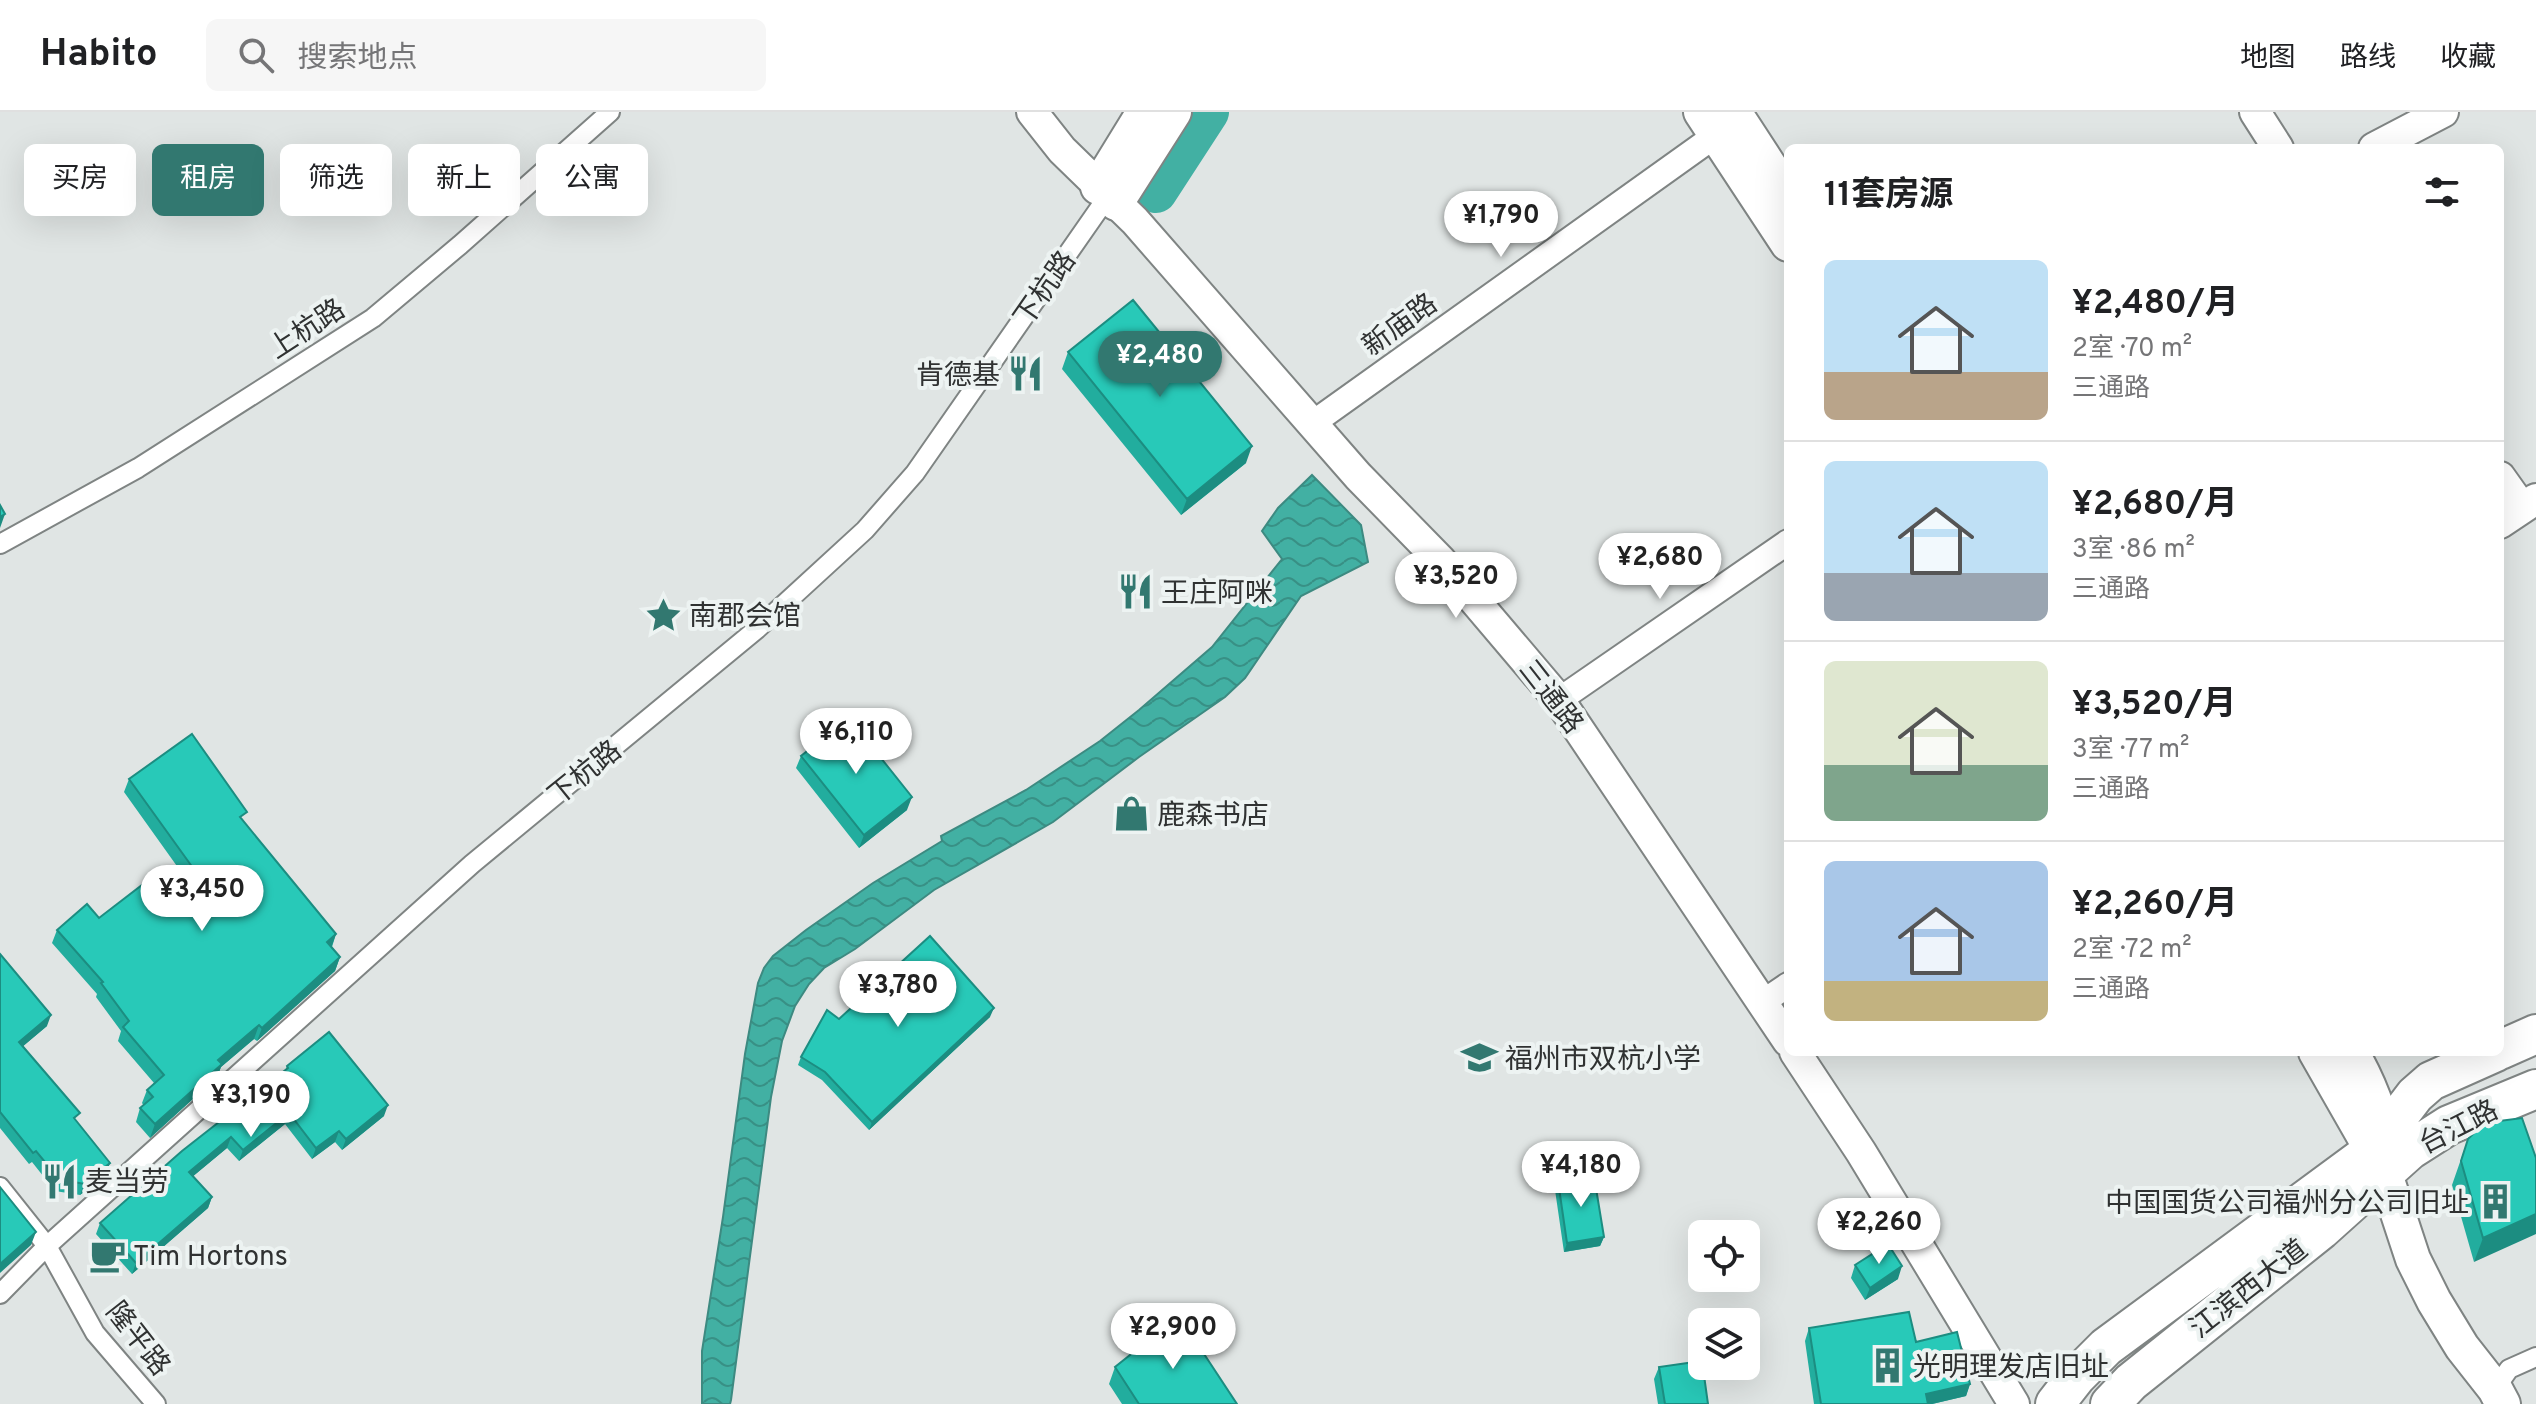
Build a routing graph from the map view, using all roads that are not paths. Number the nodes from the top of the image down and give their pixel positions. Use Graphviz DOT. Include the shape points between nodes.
graph roads {
  1 [pos="610,112"];
  2 [pos="1032,112"];
  3 [pos="1144,112"];
  4 [pos="1174,112"];
  5 [pos="2255,112"];
  6 [pos="2443,112"];
  7 [pos="1717,120"];
  8 [pos="2275,144"];
  9 [pos="2382,144"];
  10 [pos="1784,191"];
  11 [pos="1107,195"];
  12 [pos="1784,237"];
  13 [pos="1313,423"];
  14 [pos="2504,484"];
  15 [pos="2519,510"];
  16 [pos="0,544"];
  17 [pos="1784,545"];
  18 [pos="1559,700"];
  19 [pos="1784,988"];
  20 [pos="1763,1002"];
  21 [pos="2536,1034"];
  22 [pos="1784,1035"];
  23 [pos="2504,1048"];
  24 [pos="1798,1056"];
  25 [pos="2319,1056"];
  26 [pos="2353,1056"];
  27 [pos="2487,1056"];
  28 [pos="2536,1089"];
  29 [pos="2381,1153"];
  30 [pos="0,1187"];
  31 [pos="47,1246"];
  32 [pos="0,1294"];
  33 [pos="2536,1357"];
  34 [pos="2499,1397"];
  35 [pos="156,1404"];
  36 [pos="2014,1404"];
  37 [pos="2055,1404"];
  38 [pos="2110,1404"];
  1 -- 16 [label="street, 上杭路" via="373,318 138,468"];
  2 -- 11 [label="street, 三通路"];
  3 -- 11 [label="main road, 下杭路"];
  4 -- 11 [label="main road, 下杭路"];
  5 -- 8 [label="street"];
  6 -- 9 [label="street"];
  7 -- 10 [label="main road"];
  7 -- 12 [label="main road"];
  7 -- 13 [label="street, 新庙路"];
  11 -- 13 [label="street, 三通路"];
  11 -- 31 [label="street, 下杭路" via="915,473 865,530 757,629 472,864"];
  13 -- 18 [label="street, 三通路" via="1441,561"];
  14 -- 15 [label="street"];
  17 -- 18 [label="street"];
  18 -- 20 [label="street, 三通路"];
  19 -- 20 [label="street"];
  20 -- 22 [label="street, 三通路"];
  21 -- 23 [label="main road, 台江路"];
  24 -- 36 [label="street"];
  25 -- 29 [label="main road"];
  26 -- 29 [label="main road" via="2371,1095"];
  27 -- 29 [label="main road, 台江路" via="2431,1081 2399,1114"];
  28 -- 29 [label="main road, 台江路" via="2449,1125 2410,1150"];
  29 -- 34 [label="main road" via="2413,1259 2462,1347"];
  29 -- 37 [label="main road, 江滨西大道" via="2106,1347"];
  29 -- 38 [label="main road, 江滨西大道" via="2321,1230"];
  30 -- 31 [label="street, 隆平路"];
  31 -- 32 [label="street, 下杭路"];
  31 -- 35 [label="street, 隆平路" via="95,1333"];
  33 -- 34 [label="street" via="2509,1369"];
}
